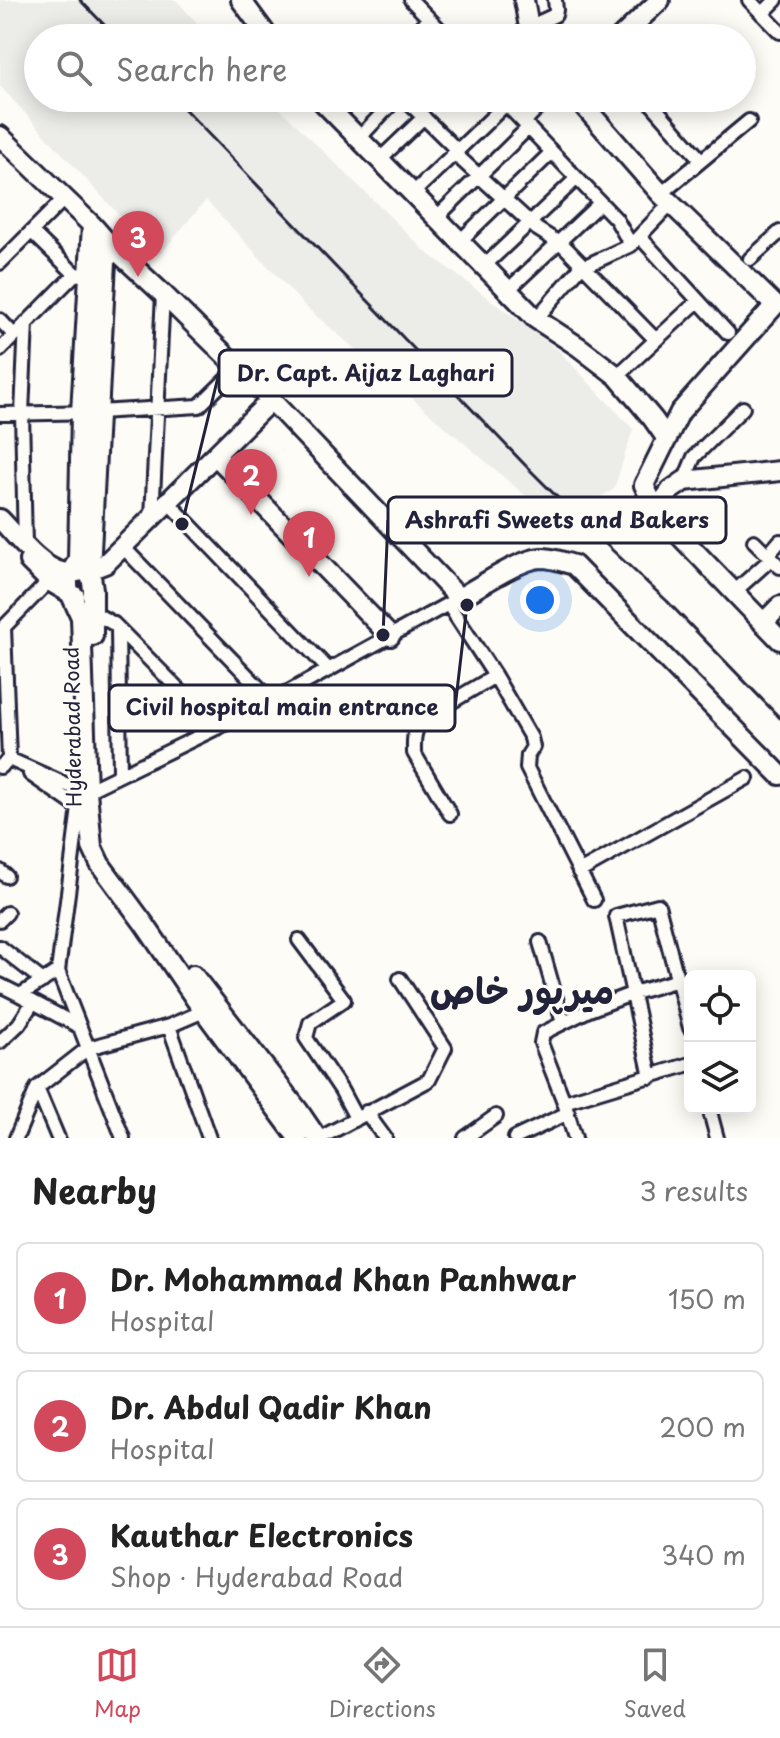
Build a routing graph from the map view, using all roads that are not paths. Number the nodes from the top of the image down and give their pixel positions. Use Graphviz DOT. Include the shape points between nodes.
graph roads {
  1 [pos="241,0"];
  2 [pos="411,0"];
  3 [pos="524,0"];
  4 [pos="555,0"];
  5 [pos="660,0"];
  6 [pos="749,0"];
  7 [pos="776,0"];
  8 [pos="762,14"];
  9 [pos="429,19"];
  10 [pos="259,24"];
  11 [pos="424,24"];
  12 [pos="434,24"];
  13 [pos="528,24"];
  14 [pos="542,24"];
  15 [pos="635,24"];
  16 [pos="780,32"];
  17 [pos="337,112"];
  18 [pos="384,112"];
  19 [pos="419,112"];
  20 [pos="495,112"];
  21 [pos="516,112"];
  22 [pos="536,112"];
  23 [pos="589,112"];
  24 [pos="659,112"];
  25 [pos="424,117"];
  26 [pos="749,121"];
  27 [pos="526,124"];
  28 [pos="0,136"];
  29 [pos="358,139"];
  30 [pos="456,151"];
  31 [pos="552,152"];
  32 [pos="379,160"];
  33 [pos="701,160"];
  34 [pos="479,175"];
  35 [pos="577,178"];
  36 [pos="412,194"];
  37 [pos="666,198"];
  38 [pos="64,199"];
  39 [pos="504,199"];
  40 [pos="600,203"];
  41 [pos="436,218"];
  42 [pos="529,222"];
  43 [pos="92,225"];
  44 [pos="32,232"];
  45 [pos="780,232"];
  46 [pos="0,241"];
  47 [pos="636,241"];
  48 [pos="107,242"];
  49 [pos="459,242"];
  50 [pos="558,242"];
  51 [pos="11,252"];
  52 [pos="750,259"];
  53 [pos="0,263"];
  54 [pos="483,267"];
  55 [pos="584,267"];
  56 [pos="83,274"];
  57 [pos="507,291"];
  58 [pos="163,294"];
  59 [pos="698,301"];
  60 [pos="778,303"];
  61 [pos="536,319"];
  62 [pos="0,320"];
  63 [pos="26,323"];
  64 [pos="728,333"];
  65 [pos="14,335"];
  66 [pos="656,340"];
  67 [pos="0,350"];
  68 [pos="239,367"];
  69 [pos="617,376"];
  70 [pos="271,400"];
  71 [pos="743,408"];
  72 [pos="156,409"];
  73 [pos="90,412"];
  74 [pos="22,413"];
  75 [pos="0,414"];
  76 [pos="667,439"];
  77 [pos="216,456"];
  78 [pos="780,471"];
  79 [pos="684,481"];
  80 [pos="168,502"];
  81 [pos="656,511"];
  82 [pos="152,517"];
  83 [pos="0,519"];
  84 [pos="0,532"];
  85 [pos="754,541"];
  86 [pos="780,541"];
  87 [pos="25,545"];
  88 [pos="123,547"];
  89 [pos="773,560"];
  90 [pos="81,571"];
  91 [pos="49,581"];
  92 [pos="734,592"];
  93 [pos="92,593"];
  94 [pos="71,595"];
  95 [pos="453,601"];
  96 [pos="780,606"];
  97 [pos="92,612"];
  98 [pos="763,623"];
  99 [pos="118,628"];
  100 [pos="390,636"];
  101 [pos="780,640"];
  102 [pos="329,670"];
  103 [pos="495,676"];
  104 [pos="272,701"];
  105 [pos="217,728"];
  106 [pos="3,759"];
  107 [pos="120,774"];
  108 [pos="780,775"];
  109 [pos="747,778"];
  110 [pos="86,794"];
  111 [pos="450,814"];
  112 [pos="579,872"];
  113 [pos="594,900"];
  114 [pos="299,940"];
  115 [pos="540,942"];
  116 [pos="0,947"];
  117 [pos="58,971"];
  118 [pos="400,979"];
  119 [pos="678,980"];
  120 [pos="43,981"];
  121 [pos="0,985"];
  122 [pos="634,993"];
  123 [pos="20,995"];
  124 [pos="33,1002"];
  125 [pos="684,1004"];
  126 [pos="204,1011"];
  127 [pos="563,1023"];
  128 [pos="169,1026"];
  129 [pos="80,1027"];
  130 [pos="0,1042"];
  131 [pos="88,1048"];
  132 [pos="684,1066"];
  133 [pos="651,1077"];
  134 [pos="37,1088"];
  135 [pos="566,1107"];
  136 [pos="711,1114"];
  137 [pos="361,1115"];
  138 [pos="496,1116"];
  139 [pos="16,1138"];
  140 [pos="58,1138"];
  141 [pos="123,1138"];
  142 [pos="209,1138"];
  143 [pos="298,1138"];
  144 [pos="318,1138"];
  145 [pos="385,1138"];
  146 [pos="465,1138"];
  147 [pos="515,1138"];
  148 [pos="575,1138"];
  149 [pos="717,1138"];
  1 -- 10 [label="main road"];
  2 -- 9 [label="street"];
  3 -- 13 [label="main road"];
  4 -- 14 [label="street" via="555,15"];
  5 -- 15 [label="main road"];
  6 -- 8 [label="street"];
  7 -- 8 [label="street"];
  8 -- 16 [label="street"];
  9 -- 11 [label="street"];
  9 -- 12 [label="street"];
  17 -- 29 [label="main road"];
  18 -- 29 [label="street"];
  19 -- 25 [label="street"];
  20 -- 30 [label="street"];
  21 -- 27 [label="street"];
  22 -- 27 [label="street"];
  23 -- 37 [label="main road"];
  24 -- 33 [label="street"];
  25 -- 30 [label="street"];
  25 -- 32 [label="street"];
  26 -- 33 [label="street"];
  27 -- 31 [label="street"];
  27 -- 34 [label="street"];
  28 -- 38 [label="main road"];
  29 -- 32 [label="main road"];
  30 -- 34 [label="street"];
  30 -- 36 [label="street"];
  31 -- 35 [label="street"];
  31 -- 39 [label="street"];
  32 -- 36 [label="main road"];
  33 -- 37 [label="street"];
  34 -- 39 [label="street"];
  34 -- 41 [label="street"];
  35 -- 40 [label="street"];
  35 -- 42 [label="street"];
  36 -- 41 [label="main road"];
  37 -- 47 [label="street"];
  37 -- 60 [label="main road"];
  38 -- 43 [label="main road"];
  38 -- 44 [label="street"];
  39 -- 42 [label="street"];
  39 -- 49 [label="street"];
  40 -- 47 [label="street"];
  40 -- 50 [label="street"];
  41 -- 49 [label="main road"];
  42 -- 50 [label="street"];
  42 -- 54 [label="street"];
  43 -- 48 [label="main road"];
  43 -- 56 [label="main road, Hyderabad Road"];
  44 -- 51 [label="street"];
  44 -- 56 [label="street"];
  45 -- 52 [label="street"];
  46 -- 51 [label="street"];
  47 -- 55 [label="street"];
  47 -- 59 [label="street"];
  48 -- 58 [label="main road"];
  48 -- 73 [label="main road, Hyderabad Road"];
  49 -- 54 [label="main road"];
  50 -- 55 [label="street"];
  50 -- 57 [label="street"];
  51 -- 53 [label="street"];
  54 -- 57 [label="main road"];
  55 -- 61 [label="street"];
  55 -- 66 [label="street"];
  56 -- 63 [label="street"];
  56 -- 73 [label="main road, Hyderabad Road"];
  57 -- 61 [label="main road"];
  58 -- 68 [label="main road"];
  58 -- 72 [label="street"];
  59 -- 64 [label="street"];
  59 -- 66 [label="street"];
  60 -- 76 [label="main road" via="680,412"];
  61 -- 69 [label="main road"];
  62 -- 65 [label="street"];
  63 -- 65 [label="street"];
  63 -- 74 [label="street"];
  65 -- 67 [label="street"];
  66 -- 69 [label="street"];
  68 -- 70 [label="main road"];
  68 -- 72 [label="street" via="199,406"];
  69 -- 76 [label="main road"];
  70 -- 77 [label="main road"];
  70 -- 95 [label="main road"];
  71 -- 79 [label="street" via="694,457"];
  72 -- 73 [label="street"];
  72 -- 82 [label="street"];
  73 -- 74 [label="street"];
  73 -- 90 [label="main road, Hyderabad Road"];
  74 -- 75 [label="street"];
  74 -- 87 [label="street"];
  76 -- 81 [label="main road" via="644,485"];
  77 -- 80 [label="main road"];
  77 -- 100 [label="main road"];
  78 -- 79 [label="main road"];
  79 -- 81 [label="main road"];
  80 -- 82 [label="main road"];
  80 -- 102 [label="street"];
  81 -- 92 [label="main road"];
  82 -- 88 [label="main road"];
  83 -- 87 [label="main road"];
  84 -- 91 [label="main road"];
  85 -- 89 [label="street"];
  86 -- 89 [label="street"];
  87 -- 90 [label="main road" via="62,572"];
  88 -- 90 [label="main road" via="105,564"];
  88 -- 104 [label="street"];
  89 -- 92 [label="street"];
  90 -- 93 [label="main road, Hyderabad Road"];
  90 -- 94 [label="main road, Hyderabad Road" via="68,579"];
  91 -- 94 [label="main road"];
  91 -- 106 [label="street" via="4,627"];
  92 -- 98 [label="main road"];
  93 -- 94 [label="main road"];
  93 -- 97 [label="main road, Hyderabad Road"];
  94 -- 110 [label="main road, Hyderabad Road" via="81,617"];
  95 -- 100 [label="street"];
  95 -- 103 [label="street"];
  95 -- 108 [label="main road" via="525,562 539,558 574,565"];
  96 -- 98 [label="main road"];
  97 -- 99 [label="street"];
  97 -- 110 [label="main road, Hyderabad Road"];
  98 -- 101 [label="main road"];
  99 -- 105 [label="street"];
  99 -- 107 [label="street"];
  100 -- 102 [label="street"];
  102 -- 104 [label="street"];
  103 -- 111 [label="street" via="419,726 413,742 414,753"];
  103 -- 112 [label="street" via="531,738 527,768"];
  104 -- 105 [label="street"];
  105 -- 107 [label="street"];
  106 -- 110 [label="street"];
  107 -- 110 [label="street"];
  109 -- 112 [label="street"];
  110 -- 117 [label="street"];
  110 -- 126 [label="main road, Hyderabad Road" via="96,856"];
  110 -- 144 [label="main road, Hyderabad Road" via="107,861"];
  112 -- 113 [label="street"];
  114 -- 137 [label="street" via="344,1000 310,1023 306,1038"];
  115 -- 127 [label="street"];
  116 -- 120 [label="street"];
  117 -- 120 [label="street"];
  117 -- 129 [label="street"];
  118 -- 137 [label="street" via="445,1048 429,1080"];
  119 -- 122 [label="street"];
  119 -- 122 [label="street" via="658,905 616,916"];
  119 -- 125 [label="street"];
  120 -- 123 [label="street"];
  121 -- 123 [label="street"];
  122 -- 127 [label="street"];
  122 -- 133 [label="street"];
  123 -- 124 [label="street"];
  124 -- 129 [label="street"];
  124 -- 130 [label="street"];
  126 -- 128 [label="street"];
  126 -- 143 [label="main road, Hyderabad Road"];
  127 -- 135 [label="street" via="543,1033 541,1043"];
  128 -- 131 [label="street"];
  128 -- 142 [label="street"];
  129 -- 131 [label="street"];
  131 -- 134 [label="street"];
  131 -- 141 [label="street"];
  132 -- 133 [label="street"];
  133 -- 135 [label="street"];
  134 -- 139 [label="street"];
  134 -- 140 [label="street"];
  135 -- 147 [label="street"];
  135 -- 148 [label="street"];
  136 -- 149 [label="street"];
  137 -- 144 [label="street"];
  137 -- 145 [label="street"];
  138 -- 146 [label="street"];
}
